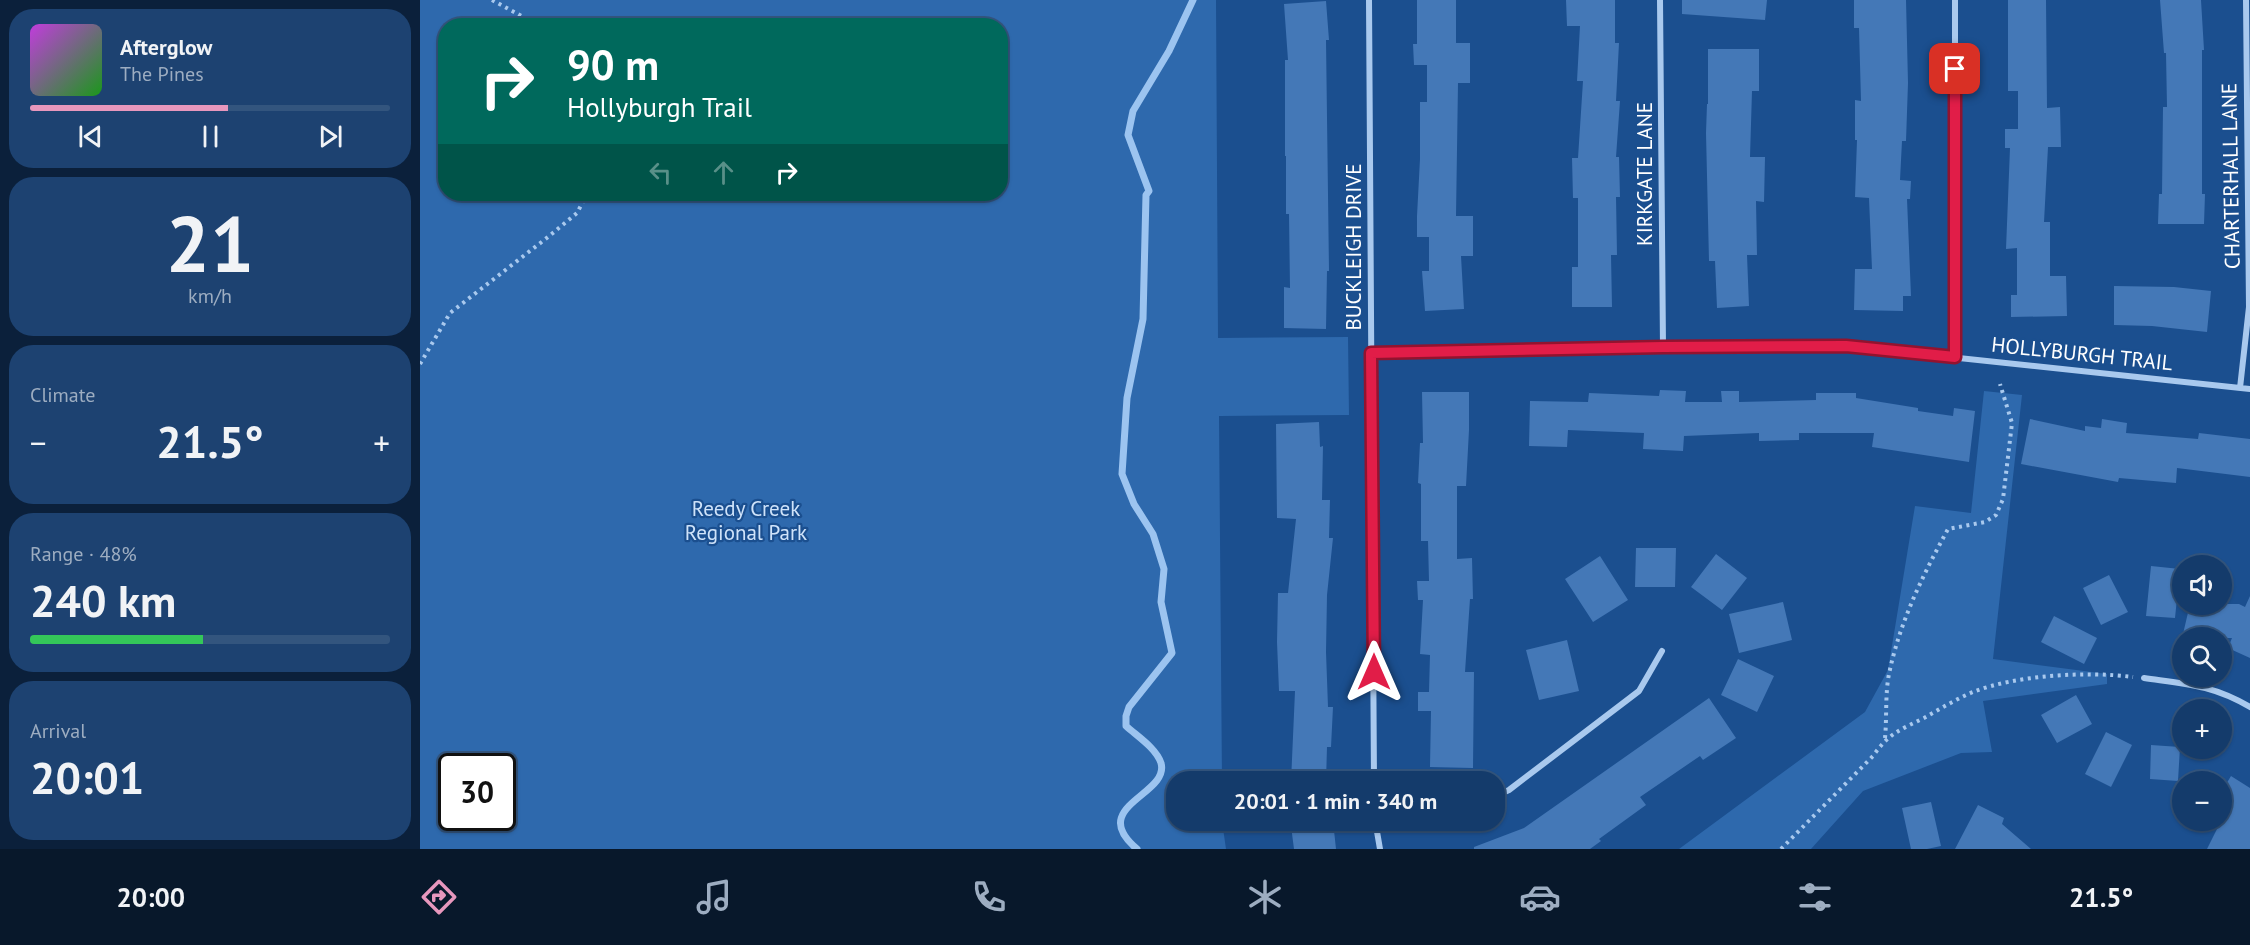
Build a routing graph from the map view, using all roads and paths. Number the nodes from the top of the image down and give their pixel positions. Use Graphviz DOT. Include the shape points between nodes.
graph roads {
  1 [pos="492,0"];
  2 [pos="1369,0"];
  3 [pos="1660,0"];
  4 [pos="1955,0"];
  5 [pos="2246,0"];
  6 [pos="525,18"];
  7 [pos="2248,107"];
  8 [pos="583,201"];
  9 [pos="1663,347"];
  10 [pos="1371,353"];
  11 [pos="1955,357"];
  12 [pos="420,364"];
  13 [pos="2000,384"];
  14 [pos="2240,388"];
  15 [pos="2250,389"];
  16 [pos="1662,651"];
  17 [pos="2144,678"];
  18 [pos="2250,707"];
  19 [pos="1885,739"];
  20 [pos="1374,771"];
  21 [pos="1505,792"];
  22 [pos="1377,831"];
  23 [pos="1380,849"];
  24 [pos="1781,849"];
  1 -- 6 [label="path"];
  2 -- 10 [label="street, BUCKLEIGH DRIVE"];
  3 -- 9 [label="street, KIRKGATE LANE"];
  4 -- 11 [label="street"];
  5 -- 7 [label="street, CHARTERHALL LANE"];
  7 -- 14 [label="street, CHARTERHALL LANE" via="2249,307"];
  8 -- 12 [label="path" via="577,213 450,313"];
  9 -- 10 [label="street, HOLLYBURGH TRAIL"];
  9 -- 11 [label="street, HOLLYBURGH TRAIL" via="1846,346"];
  10 -- 20 [label="street, BUCKLEIGH DRIVE"];
  11 -- 14 [label="street, HOLLYBURGH TRAIL"];
  13 -- 19 [label="path" via="2012,423 2003,499 1996,515 1985,522 1948,529 1919,582 1889,675"];
  14 -- 15 [label="street, HOLLYBURGH TRAIL"];
  16 -- 21 [label="street" via="1639,691"];
  17 -- 18 [label="street" via="2199,685 2228,694"];
  17 -- 19 [label="path" via="2101,673 2007,682 1973,692"];
  19 -- 24 [label="path"];
  22 -- 23 [label="street"];
}
